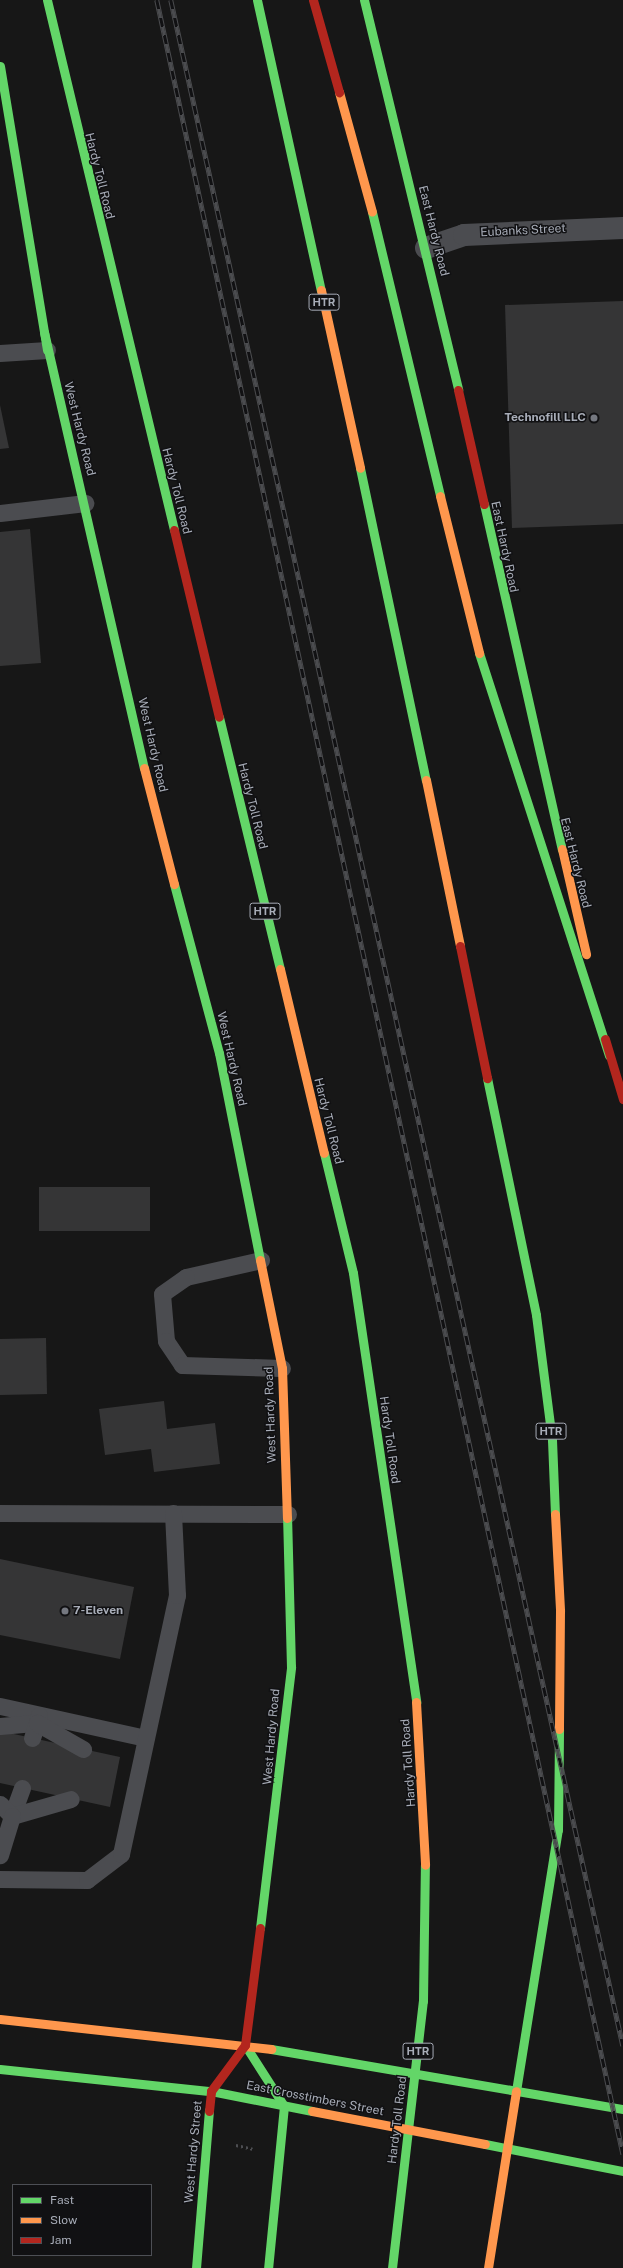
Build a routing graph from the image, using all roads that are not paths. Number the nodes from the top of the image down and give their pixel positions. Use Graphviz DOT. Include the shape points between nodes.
graph roads {
  1 [pos="47,0"];
  2 [pos="257,0"];
  3 [pos="313,0"];
  4 [pos="364,0"];
  5 [pos="0,66"];
  6 [pos="0,93"];
  7 [pos="623,228"];
  8 [pos="426,248"];
  9 [pos="47,350"];
  10 [pos="0,353"];
  11 [pos="85,503"];
  12 [pos="0,512"];
  13 [pos="609,1056"];
  14 [pos="623,1099"];
  15 [pos="261,1260"];
  16 [pos="282,1368"];
  17 [pos="173,1512"];
  18 [pos="0,1513"];
  19 [pos="288,1514"];
  20 [pos="0,1706"];
  21 [pos="36,1725"];
  22 [pos="0,1726"];
  23 [pos="146,1738"];
  24 [pos="82,1749"];
  25 [pos="22,1788"];
  26 [pos="71,1799"];
  27 [pos="0,1804"];
  28 [pos="12,1816"];
  29 [pos="0,1855"];
  30 [pos="0,1879"];
  31 [pos="0,2019"];
  32 [pos="245,2045"];
  33 [pos="0,2068"];
  34 [pos="211,2091"];
  35 [pos="284,2106"];
  36 [pos="623,2109"];
  37 [pos="623,2171"];
  38 [pos="196,2268"];
  39 [pos="268,2268"];
  40 [pos="392,2268"];
  41 [pos="488,2268"];
  1 -- 40 [label="main road, Hardy Toll Road / HTR" via="78,141 353,1273 417,1711 426,1832 423,2002"];
  2 -- 41 [label="main road, HTR" via="390,604 536,1315 552,1440 560,1611 558,1830"];
  3 -- 13 [label="main road" via="365,181 475,640"];
  4 -- 8 [label="main road, East Hardy Road"];
  5 -- 9 [label="main road"];
  6 -- 9 [label="main road, West Hardy Road"];
  7 -- 8 [label="street, Eubanks Street" via="464,234"];
  8 -- 13 [label="main road, East Hardy Road" via="553,824"];
  9 -- 10 [label="lane"];
  9 -- 11 [label="main road, West Hardy Road"];
  11 -- 12 [label="lane"];
  11 -- 15 [label="main road, West Hardy Road" via="149,788 219,1053"];
  13 -- 14 [label="main road, East Hardy Road"];
  15 -- 16 [label="main road, West Hardy Road"];
  15 -- 16 [label="lane" via="186,1277 162,1294 166,1341 182,1365"];
  16 -- 19 [label="main road, West Hardy Road"];
  17 -- 18 [label="lane"];
  17 -- 19 [label="lane"];
  17 -- 23 [label="lane" via="177,1595"];
  19 -- 32 [label="main road, West Hardy Road" via="291,1667 274,1849"];
  20 -- 21 [label="lane"];
  21 -- 22 [label="lane"];
  21 -- 23 [label="lane"];
  21 -- 24 [label="lane"];
  23 -- 30 [label="lane" via="121,1854 87,1880"];
  25 -- 28 [label="lane"];
  26 -- 28 [label="lane"];
  27 -- 28 [label="lane"];
  28 -- 29 [label="lane"];
  31 -- 32 [label="main road"];
  32 -- 34 [label="main road, West Hardy Street"];
  32 -- 35 [label="main road"];
  32 -- 36 [label="main road"];
  33 -- 34 [label="main road, East Crosstimbers Street"];
  34 -- 35 [label="main road, East Crosstimbers Street"];
  34 -- 38 [label="main road, West Hardy Street"];
  35 -- 37 [label="main road, East Crosstimbers Street"];
  35 -- 39 [label="main road"];
}
